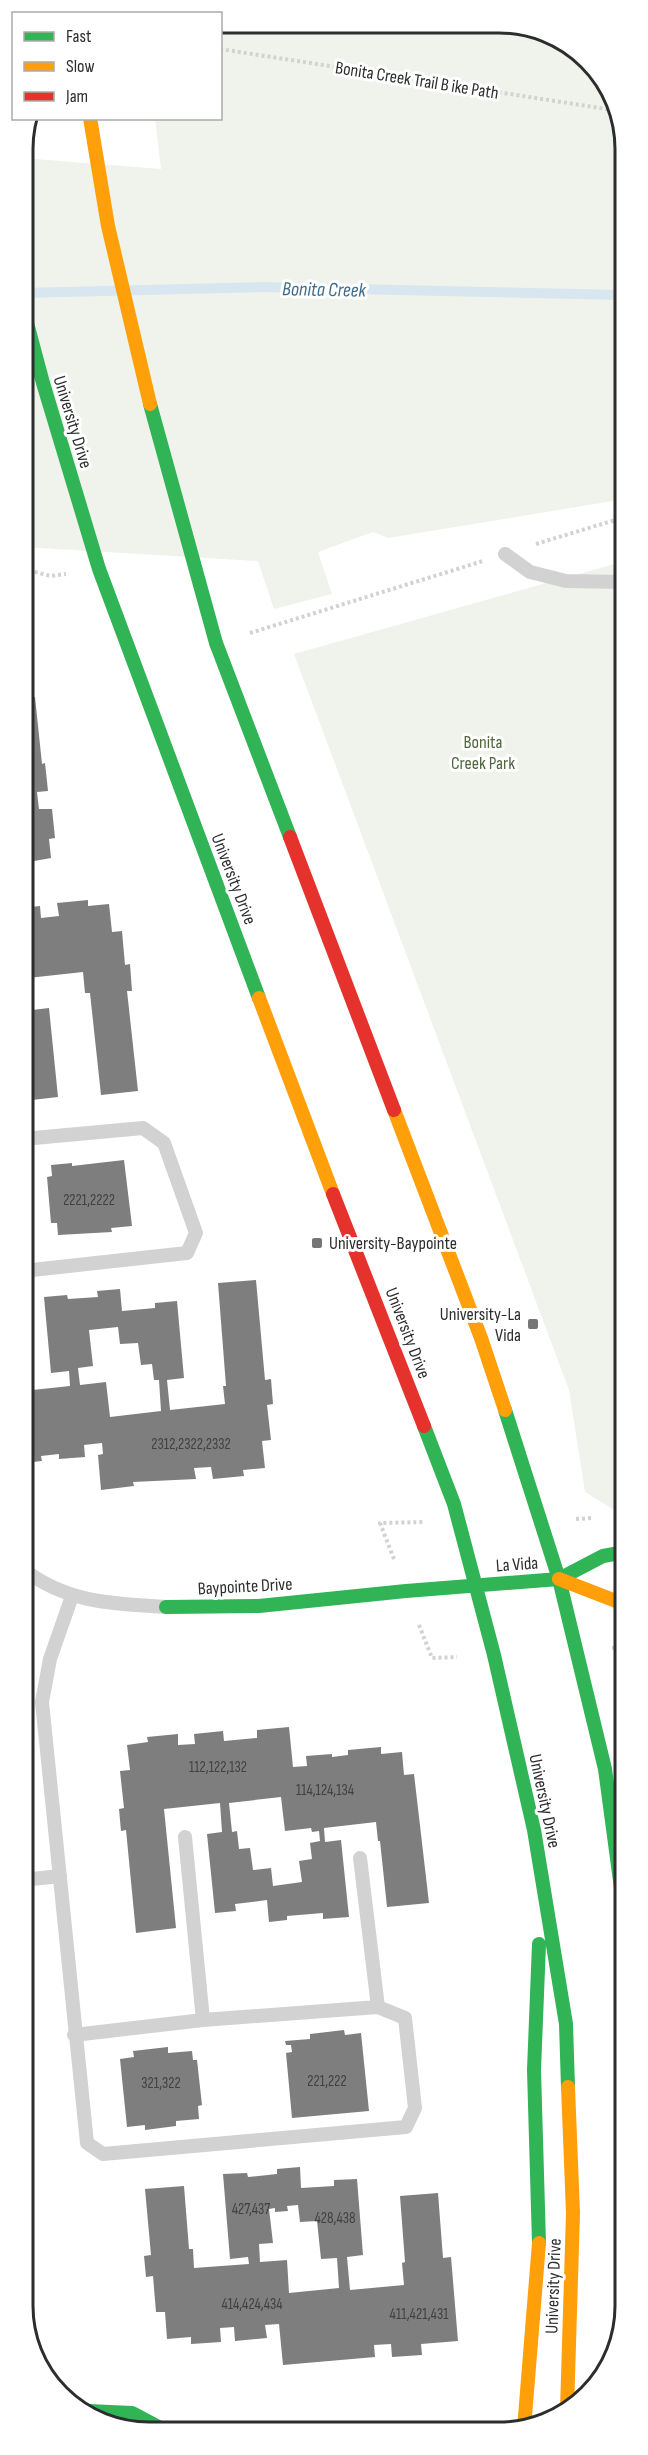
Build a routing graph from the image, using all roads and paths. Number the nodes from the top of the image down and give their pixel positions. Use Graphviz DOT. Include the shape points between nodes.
graph roads {
  1 [pos="222,49"];
  2 [pos="608,109"];
  3 [pos="90,120"];
  4 [pos="33,346"];
  5 [pos="615,520"];
  6 [pos="505,554"];
  7 [pos="615,582"];
  8 [pos="216,643"];
  9 [pos="33,1138"];
  10 [pos="33,1270"];
  11 [pos="615,1554"];
  12 [pos="33,1576"];
  13 [pos="559,1579"];
  14 [pos="476,1585"];
  15 [pos="72,1596"];
  16 [pos="615,1601"];
  17 [pos="166,1607"];
  18 [pos="185,1837"];
  19 [pos="615,1840"];
  20 [pos="360,1858"];
  21 [pos="541,1873"];
  22 [pos="60,1876"];
  23 [pos="33,1879"];
  24 [pos="378,2007"];
  25 [pos="203,2020"];
  26 [pos="74,2035"];
  27 [pos="567,2399"];
  28 [pos="102,2412"];
  29 [pos="525,2419"];
  30 [pos="149,2422"];
  1 -- 2 [label="path, Bonita Creek Trail B ike Path"];
  3 -- 8 [label="main road" via="108,229 124,296"];
  4 -- 14 [label="main road, University Drive" via="93,551 454,1504"];
  5 -- 6 [label="path"];
  6 -- 7 [label="lane" via="530,572 548,577"];
  6 -- 8 [label="path"];
  8 -- 13 [label="main road" via="481,1338"];
  9 -- 10 [label="lane" via="143,1128 164,1143 196,1233 187,1253"];
  11 -- 13 [label="main road, La Vida"];
  12 -- 15 [label="lane, Baypointe Drive"];
  13 -- 14 [label="main road, La Vida"];
  13 -- 16 [label="main road, La Vida"];
  13 -- 19 [label="main road" via="606,1769"];
  14 -- 17 [label="main road, Baypointe Drive" via="259,1606"];
  14 -- 21 [label="main road, University Drive"];
  15 -- 17 [label="lane, Baypointe Drive" via="121,1605"];
  15 -- 22 [label="lane" via="50,1659 42,1702"];
  18 -- 25 [label="lane"];
  20 -- 24 [label="lane"];
  21 -- 27 [label="main road, University Drive" via="566,2024 573,2213"];
  21 -- 29 [label="main road" via="534,2070 539,2258"];
  22 -- 23 [label="lane"];
  22 -- 26 [label="lane"];
  24 -- 25 [label="lane"];
  24 -- 26 [label="lane" via="405,2018 415,2108 406,2127 103,2154 87,2143"];
  25 -- 26 [label="lane"];
  28 -- 30 [label="main road" via="132,2413"];
}
